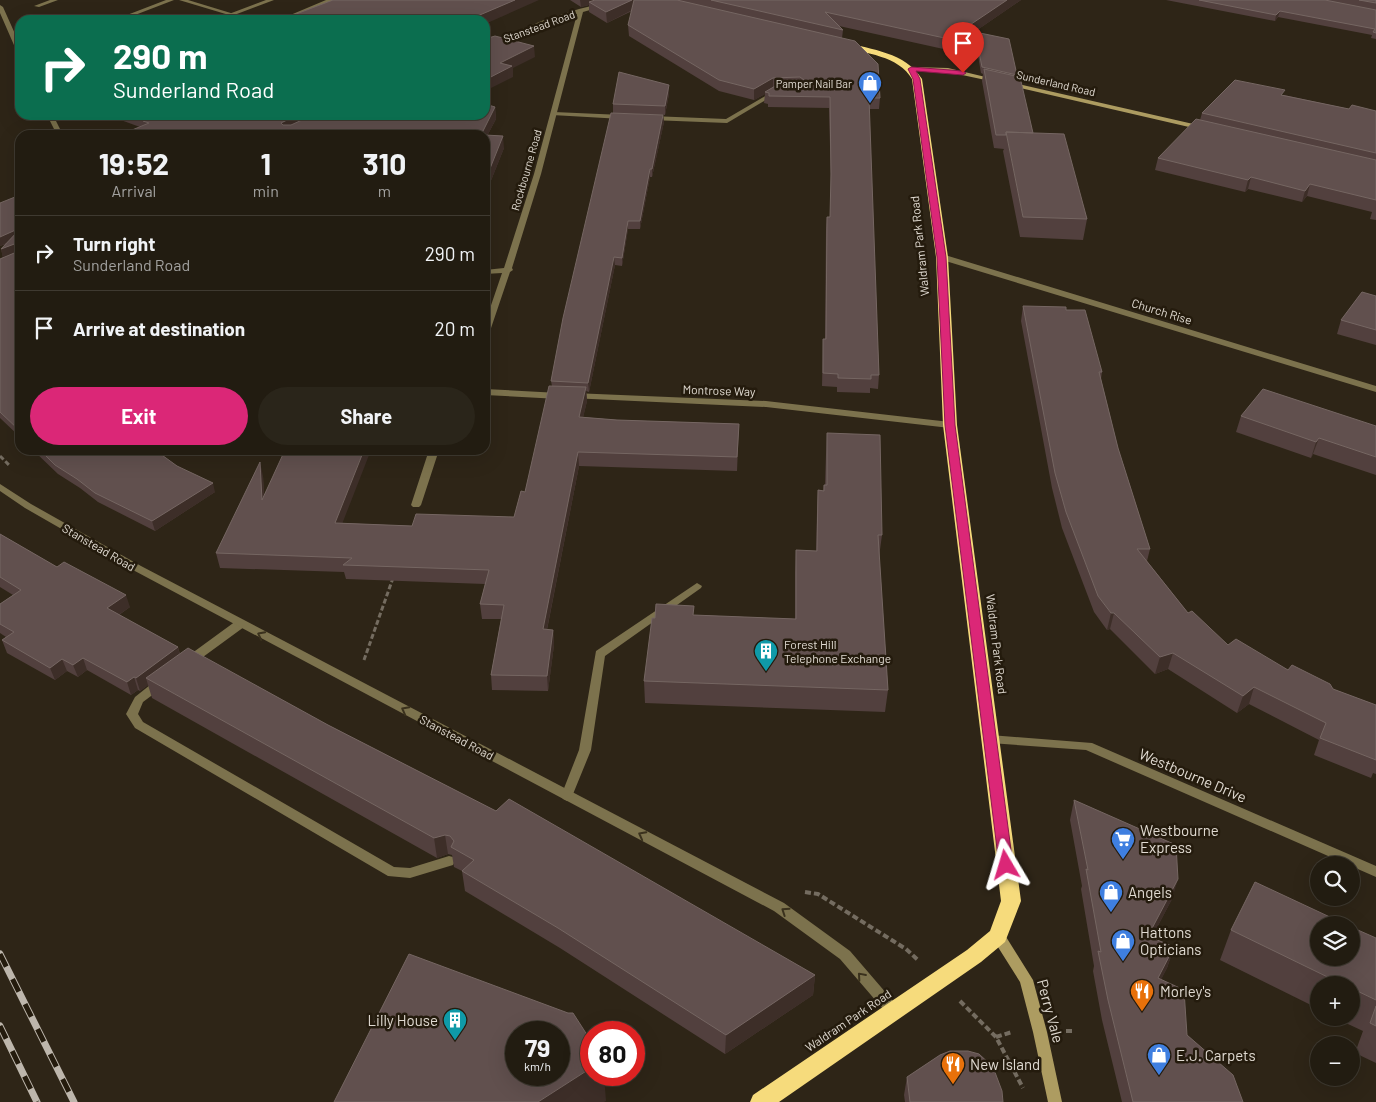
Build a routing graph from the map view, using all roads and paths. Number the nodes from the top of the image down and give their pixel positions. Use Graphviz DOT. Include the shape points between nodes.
graph roads {
  1 [pos="55,0"];
  2 [pos="171,0"];
  3 [pos="182,0"];
  4 [pos="271,0"];
  5 [pos="331,0"];
  6 [pos="622,0"];
  7 [pos="37,6"];
  8 [pos="0,7"];
  9 [pos="581,10"];
  10 [pos="231,14"];
  11 [pos="130,15"];
  12 [pos="294,15"];
  13 [pos="15,41"];
  14 [pos="835,43"];
  15 [pos="490,45"];
  16 [pos="911,69"];
  17 [pos="783,92"];
  18 [pos="554,114"];
  19 [pos="630,117"];
  20 [pos="640,117"];
  21 [pos="1208,130"];
  22 [pos="942,257"];
  23 [pos="509,270"];
  24 [pos="490,272"];
  25 [pos="490,321"];
  26 [pos="1376,389"];
  27 [pos="490,392"];
  28 [pos="950,425"];
  29 [pos="432,455"];
  30 [pos="0,487"];
  31 [pos="416,505"];
  32 [pos="395,571"];
  33 [pos="697,586"];
  34 [pos="240,624"];
  35 [pos="364,660"];
  36 [pos="990,739"];
  37 [pos="567,796"];
  38 [pos="450,861"];
  39 [pos="1376,872"];
  40 [pos="800,891"];
  41 [pos="862,920"];
  42 [pos="853,924"];
  43 [pos="998,936"];
  44 [pos="906,949"];
  45 [pos="969,1010"];
  46 [pos="894,1012"];
  47 [pos="1013,1031"];
  48 [pos="996,1036"];
  49 [pos="1019,1083"];
  50 [pos="761,1102"];
  51 [pos="1055,1102"];
  1 -- 7 [label="street"];
  2 -- 11 [label="street"];
  3 -- 10 [label="street"];
  4 -- 10 [label="street"];
  5 -- 12 [label="street"];
  6 -- 9 [label="street, Stanstead Road"];
  8 -- 13 [label="street"];
  9 -- 15 [label="street, Stanstead Road"];
  9 -- 18 [label="street, Rockbourne Road"];
  14 -- 16 [label="highway, Sunderland Road" via="894,58"];
  16 -- 21 [label="street, Sunderland Road" via="963,73"];
  16 -- 22 [label="highway, Waldram Park Road" via="917,79"];
  17 -- 20 [label="street" via="775,92 727,121"];
  18 -- 19 [label="street"];
  18 -- 23 [label="street, Rockbourne Road"];
  22 -- 26 [label="street, Church Rise"];
  22 -- 28 [label="highway, Waldram Park Road"];
  23 -- 24 [label="street"];
  23 -- 25 [label="street, Rockbourne Road"];
  27 -- 28 [label="street, Montrose Way" via="766,404"];
  28 -- 36 [label="highway, Waldram Park Road"];
  29 -- 31 [label="street"];
  30 -- 34 [label="street, Stanstead Road" via="129,564"];
  32 -- 35 [label="path"];
  33 -- 37 [label="street" via="600,654 585,750"];
  37 -- 34 [label="street, Stanstead Road, one-way"];
  34 -- 38 [label="street" via="139,700 132,714 139,725 392,872 410,873"];
  36 -- 39 [label="street, Westbourne Drive" via="1088,746"];
  36 -- 43 [label="highway, Waldram Park Road" via="1011,901"];
  46 -- 37 [label="street, Stanstead Road, one-way" via="845,956 779,907"];
  40 -- 41 [label="path" via="818,894"];
  41 -- 42 [label="path"];
  41 -- 44 [label="path"];
  43 -- 46 [label="highway, Waldram Park Road"];
  43 -- 51 [label="street, Perry Vale" via="1026,980"];
  45 -- 48 [label="path"];
  46 -- 50 [label="highway, Waldram Park Road"];
  47 -- 48 [label="path"];
  48 -- 49 [label="path"];
}
